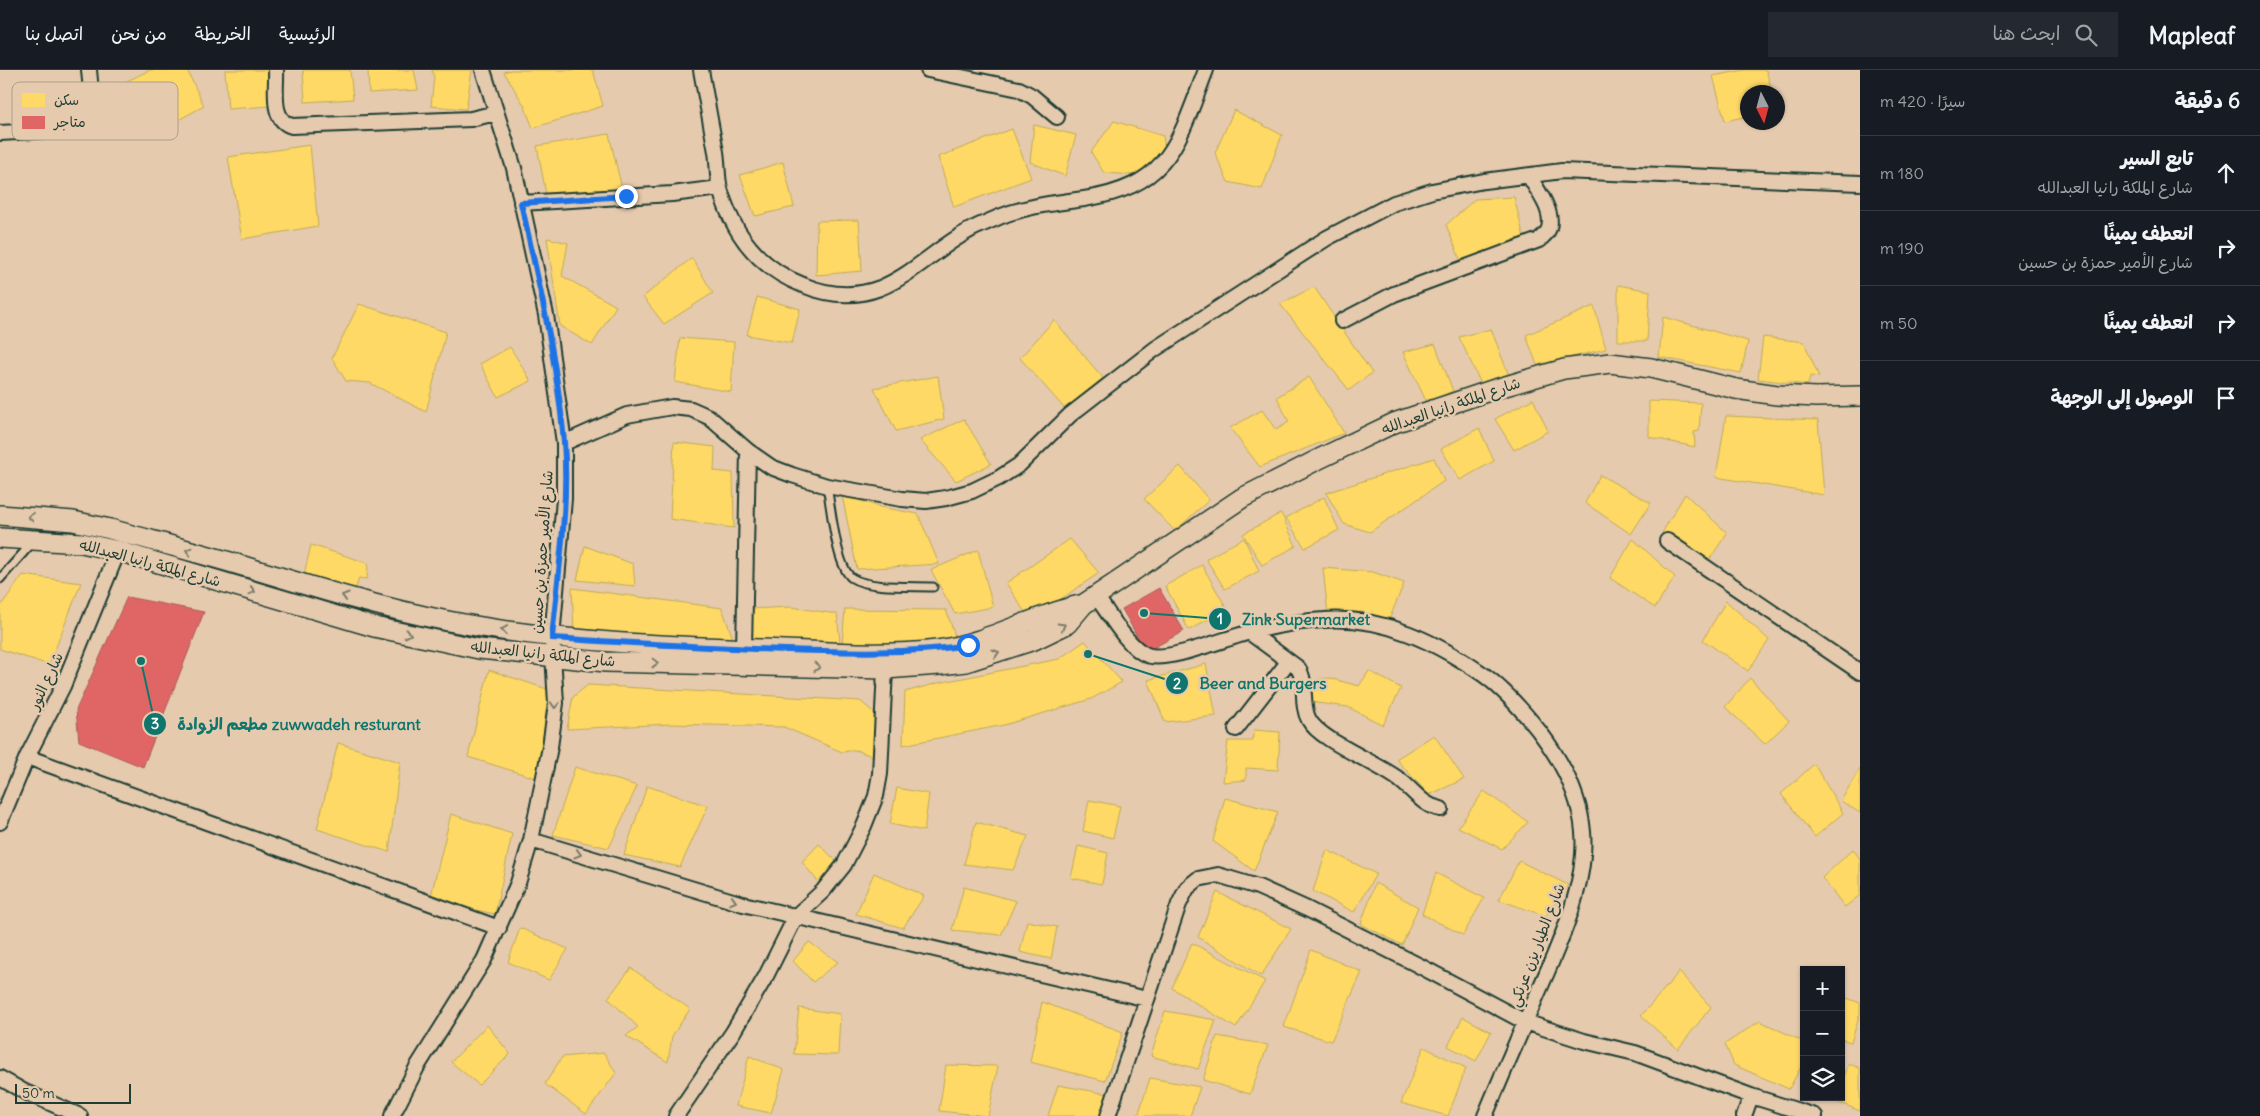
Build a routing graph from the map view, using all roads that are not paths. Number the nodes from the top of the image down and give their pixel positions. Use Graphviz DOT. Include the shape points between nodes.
graph roads {
  1 [pos="276,70"];
  2 [pos="483,70"];
  3 [pos="701,70"];
  4 [pos="928,70"];
  5 [pos="1206,70"];
  6 [pos="496,113"];
  7 [pos="1057,117"];
  8 [pos="1529,176"];
  9 [pos="1860,183"];
  10 [pos="720,188"];
  11 [pos="521,203"];
  12 [pos="1342,321"];
  13 [pos="1860,396"];
  14 [pos="564,443"];
  15 [pos="748,451"];
  16 [pos="827,486"];
  17 [pos="0,515"];
  18 [pos="0,538"];
  19 [pos="36,539"];
  20 [pos="1667,541"];
  21 [pos="118,551"];
  22 [pos="0,579"];
  23 [pos="933,587"];
  24 [pos="1090,600"];
  25 [pos="1249,632"];
  26 [pos="553,647"];
  27 [pos="744,649"];
  28 [pos="1288,662"];
  29 [pos="885,669"];
  30 [pos="1860,672"];
  31 [pos="1236,729"];
  32 [pos="27,757"];
  33 [pos="1441,809"];
  34 [pos="0,822"];
  35 [pos="531,840"];
  36 [pos="796,916"];
  37 [pos="499,928"];
  38 [pos="1147,999"];
  39 [pos="1525,1022"];
  40 [pos="0,1078"];
  41 [pos="1751,1096"];
  42 [pos="80,1116"];
  43 [pos="392,1116"];
  44 [pos="676,1116"];
  45 [pos="1108,1116"];
  46 [pos="1485,1116"];
  47 [pos="1744,1116"];
  48 [pos="1815,1116"];
  1 -- 6 [label="street" via="277,113 280,120 292,126 471,119"];
  2 -- 6 [label="street, شارع الأمير حمزة بن حسين"];
  3 -- 10 [label="street"];
  4 -- 7 [label="street" via="1019,89"];
  5 -- 10 [label="street" via="1182,132 1163,164 1144,180 1124,190 1010,213 971,230 903,276 858,294 817,291 773,270 740,237"];
  6 -- 11 [label="street, شارع الأمير حمزة بن حسين" via="514,168"];
  8 -- 9 [label="street" via="1562,171"];
  8 -- 12 [label="street" via="1547,206 1550,220 1549,230 1539,240 1394,294"];
  8 -- 16 [label="street" via="1484,180 1394,203 1336,233 1155,349 1070,415 1019,465 972,490 926,501"];
  10 -- 11 [label="street"];
  11 -- 14 [label="street, شارع الأمير حمزة بن حسين" via="546,315"];
  13 -- 24 [label="main road, شارع الملكة رانيا العبدالله" via="1777,395 1736,389 1652,368 1610,363 1564,369 1394,423 1319,459 1242,498"];
  14 -- 15 [label="street" via="628,415 672,407 692,409 709,417"];
  14 -- 26 [label="street, شارع الأمير حمزة بن حسين" via="564,499"];
  15 -- 16 [label="street" via="778,470"];
  15 -- 27 [label="street"];
  16 -- 23 [label="lane" via="840,559 850,576 864,582"];
  26 -- 17 [label="main road, شارع الملكة رانيا العبدالله, one-way" via="361,601 110,529"];
  18 -- 19 [label="main road, شارع الملكة رانيا العبدالله"];
  19 -- 21 [label="main road, شارع الملكة رانيا العبدالله" via="82,543"];
  19 -- 22 [label="lane"];
  20 -- 30 [label="street"];
  21 -- 26 [label="main road, شارع الملكة رانيا العبدالله, one-way" via="374,627 479,649"];
  21 -- 32 [label="street, شارع النور" via="63,686"];
  24 -- 25 [label="street, شارع الطيار يزن عرنكي" via="1148,655 1158,657 1178,653"];
  24 -- 27 [label="main road, شارع الملكة رانيا العبدالله" via="968,645 936,650 886,653"];
  29 -- 24 [label="main road, شارع الملكة رانيا العبدالله, one-way" via="966,662 1034,640 1067,624"];
  25 -- 28 [label="street"];
  25 -- 39 [label="street, شارع الطيار يزن عرنكي" via="1326,619 1363,621 1396,628 1444,649 1495,683 1552,748 1578,802 1584,834 1576,896"];
  26 -- 27 [label="main road, شارع الملكة رانيا العبدالله"];
  26 -- 29 [label="main road, شارع الملكة رانيا العبدالله, one-way" via="606,662"];
  26 -- 35 [label="street, شارع الأمير حمزة بن حسين, one-way" via="556,704"];
  28 -- 31 [label="street"];
  28 -- 33 [label="street" via="1300,672 1304,708 1317,731 1381,766 1421,800"];
  29 -- 36 [label="street" via="876,796 844,865 823,891"];
  32 -- 34 [label="street, شارع النور"];
  32 -- 37 [label="street"];
  35 -- 36 [label="street, one-way" via="743,904"];
  35 -- 37 [label="street, شارع الأمير حمزة بن حسين"];
  36 -- 38 [label="street"];
  36 -- 44 [label="street" via="733,1032"];
  37 -- 43 [label="street, شارع الأمير حمزة بن حسين" via="469,986 417,1067"];
  38 -- 39 [label="street" via="1187,888 1198,879 1218,875 1258,887 1307,909"];
  38 -- 45 [label="street"];
  39 -- 41 [label="street" via="1635,1053"];
  39 -- 46 [label="street, شارع الطيار يزن عرنكي"];
  40 -- 42 [label="street"];
  41 -- 47 [label="street"];
  41 -- 48 [label="street"];
}
